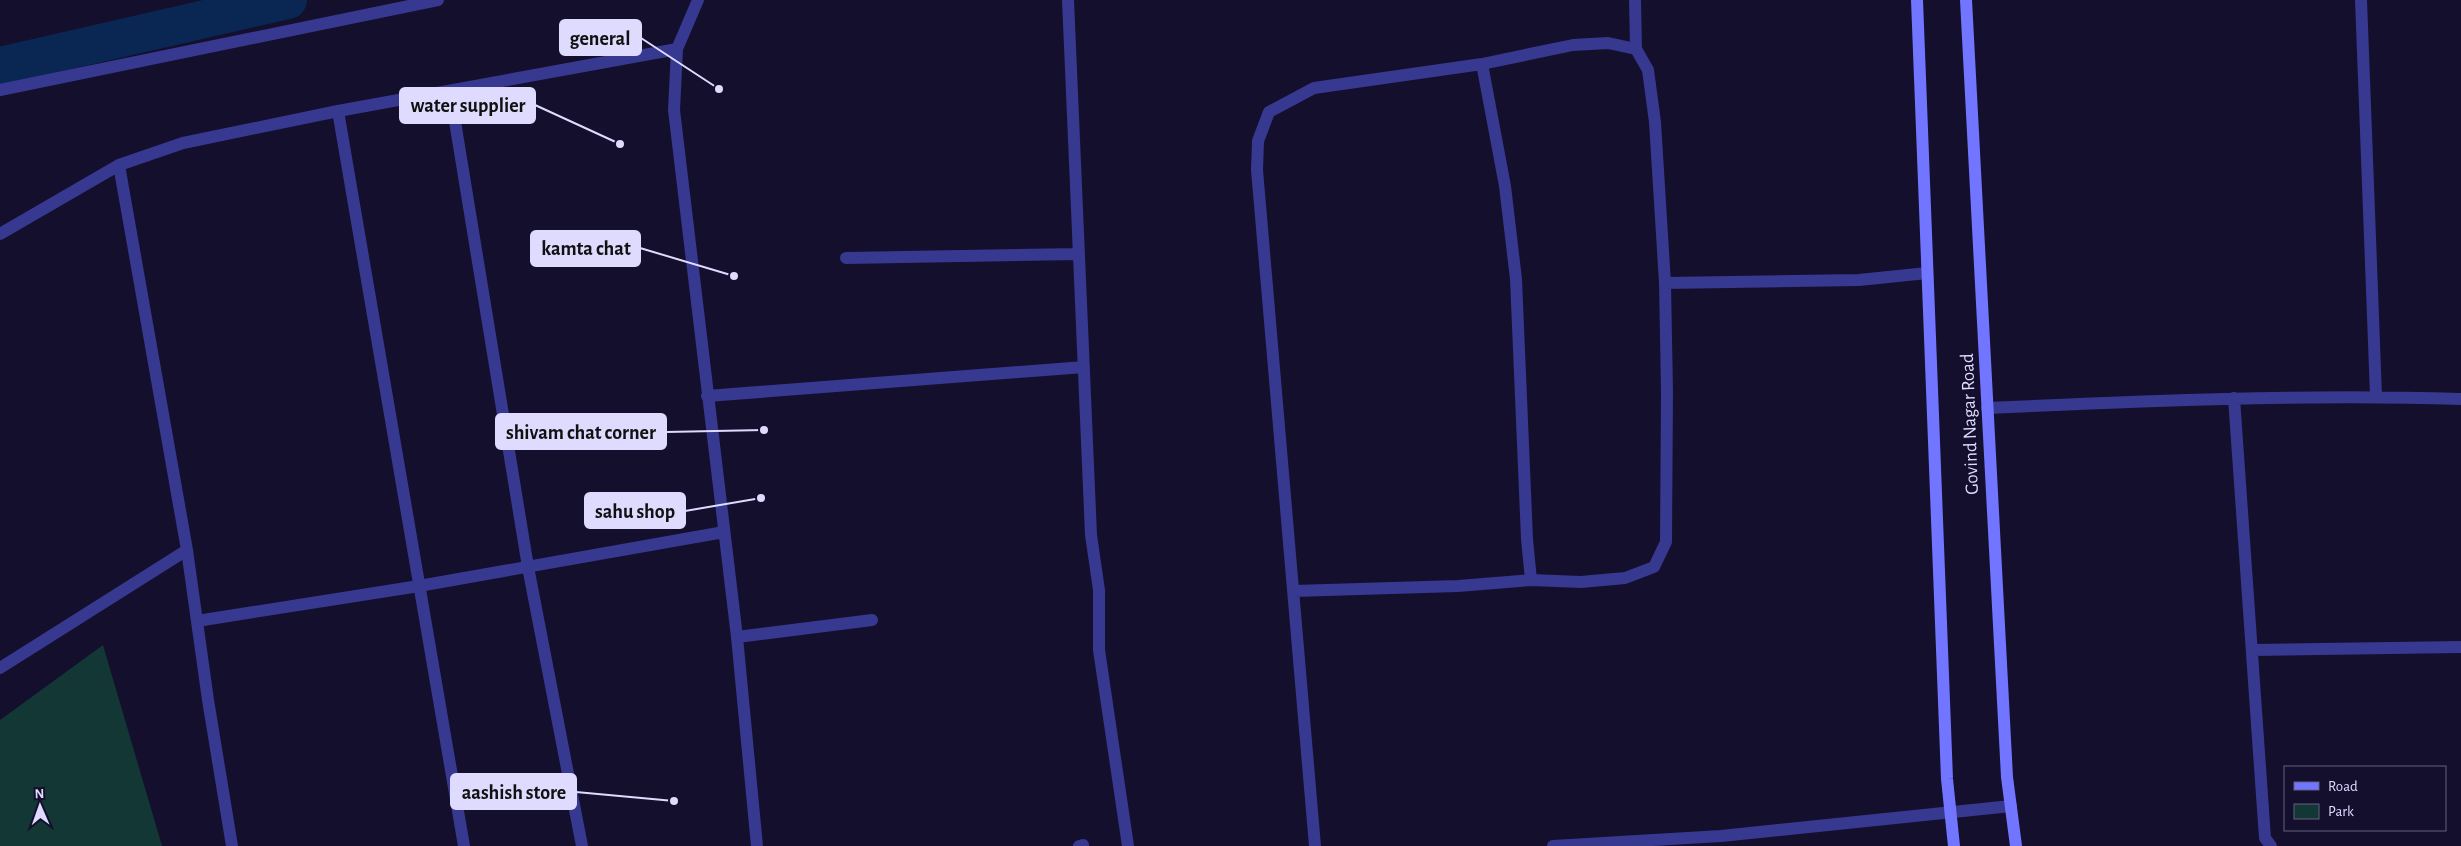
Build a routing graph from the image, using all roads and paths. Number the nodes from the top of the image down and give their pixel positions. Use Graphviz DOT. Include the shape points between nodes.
graph roads {
  1 [pos="438,0"];
  2 [pos="698,0"];
  3 [pos="1068,0"];
  4 [pos="1635,0"];
  5 [pos="1917,0"];
  6 [pos="1966,0"];
  7 [pos="2361,0"];
  8 [pos="677,49"];
  9 [pos="1636,49"];
  10 [pos="1482,64"];
  11 [pos="0,90"];
  12 [pos="450,91"];
  13 [pos="338,111"];
  14 [pos="119,165"];
  15 [pos="0,234"];
  16 [pos="1079,254"];
  17 [pos="846,258"];
  18 [pos="1927,273"];
  19 [pos="1665,283"];
  20 [pos="1084,367"];
  21 [pos="707,396"];
  22 [pos="2376,396"];
  23 [pos="2234,398"];
  24 [pos="2461,399"];
  25 [pos="1987,408"];
  26 [pos="724,532"];
  27 [pos="187,550"];
  28 [pos="528,567"];
  29 [pos="1532,580"];
  30 [pos="419,586"];
  31 [pos="1294,591"];
  32 [pos="872,620"];
  33 [pos="197,621"];
  34 [pos="736,637"];
  35 [pos="2461,647"];
  36 [pos="2252,650"];
  37 [pos="0,668"];
  38 [pos="2011,806"];
  39 [pos="1949,814"];
  40 [pos="1654,844"];
  41 [pos="232,846"];
  42 [pos="464,846"];
  43 [pos="582,846"];
  44 [pos="757,846"];
  45 [pos="1128,846"];
  46 [pos="1315,846"];
  47 [pos="1552,846"];
  48 [pos="1954,846"];
  49 [pos="2016,846"];
  50 [pos="2271,846"];
  1 -- 11 [label="street"];
  2 -- 8 [label="street"];
  3 -- 16 [label="street"];
  4 -- 9 [label="street"];
  5 -- 18 [label="main road, Govind Nagar Road"];
  6 -- 25 [label="main road, Govind Nagar Road"];
  7 -- 22 [label="street"];
  8 -- 12 [label="street"];
  8 -- 21 [label="street" via="674,110"];
  9 -- 10 [label="street" via="1608,43 1573,45"];
  9 -- 19 [label="street" via="1648,70 1655,122"];
  10 -- 29 [label="street" via="1505,186 1516,279 1527,539"];
  10 -- 31 [label="street" via="1314,88 1269,112 1258,141 1276,410"];
  12 -- 13 [label="street"];
  12 -- 28 [label="street"];
  13 -- 14 [label="street" via="183,143"];
  13 -- 30 [label="street"];
  14 -- 15 [label="street"];
  14 -- 27 [label="street"];
  16 -- 17 [label="street"];
  16 -- 20 [label="street"];
  18 -- 19 [label="street" via="1858,280"];
  18 -- 39 [label="main road, Govind Nagar Road"];
  19 -- 29 [label="street" via="1668,392 1666,542 1654,567 1625,578 1581,582"];
  20 -- 21 [label="street"];
  20 -- 45 [label="street" via="1091,535 1099,590 1099,650"];
  21 -- 26 [label="street"];
  22 -- 23 [label="street"];
  22 -- 24 [label="street"];
  23 -- 25 [label="street"];
  23 -- 36 [label="street"];
  25 -- 38 [label="main road, Govind Nagar Road"];
  26 -- 28 [label="street"];
  26 -- 34 [label="street"];
  27 -- 33 [label="street"];
  27 -- 37 [label="street"];
  28 -- 30 [label="street"];
  28 -- 43 [label="street"];
  29 -- 31 [label="street" via="1458,586"];
  30 -- 33 [label="street"];
  30 -- 42 [label="street"];
  31 -- 46 [label="street"];
  32 -- 34 [label="street"];
  33 -- 41 [label="street"];
  34 -- 44 [label="street"];
  35 -- 36 [label="street"];
  36 -- 50 [label="street" via="2265,838"];
  38 -- 39 [label="street"];
  38 -- 49 [label="main road, Govind Nagar Road"];
  39 -- 40 [label="street"];
  39 -- 48 [label="main road, Govind Nagar Road"];
  40 -- 47 [label="street"];
}
